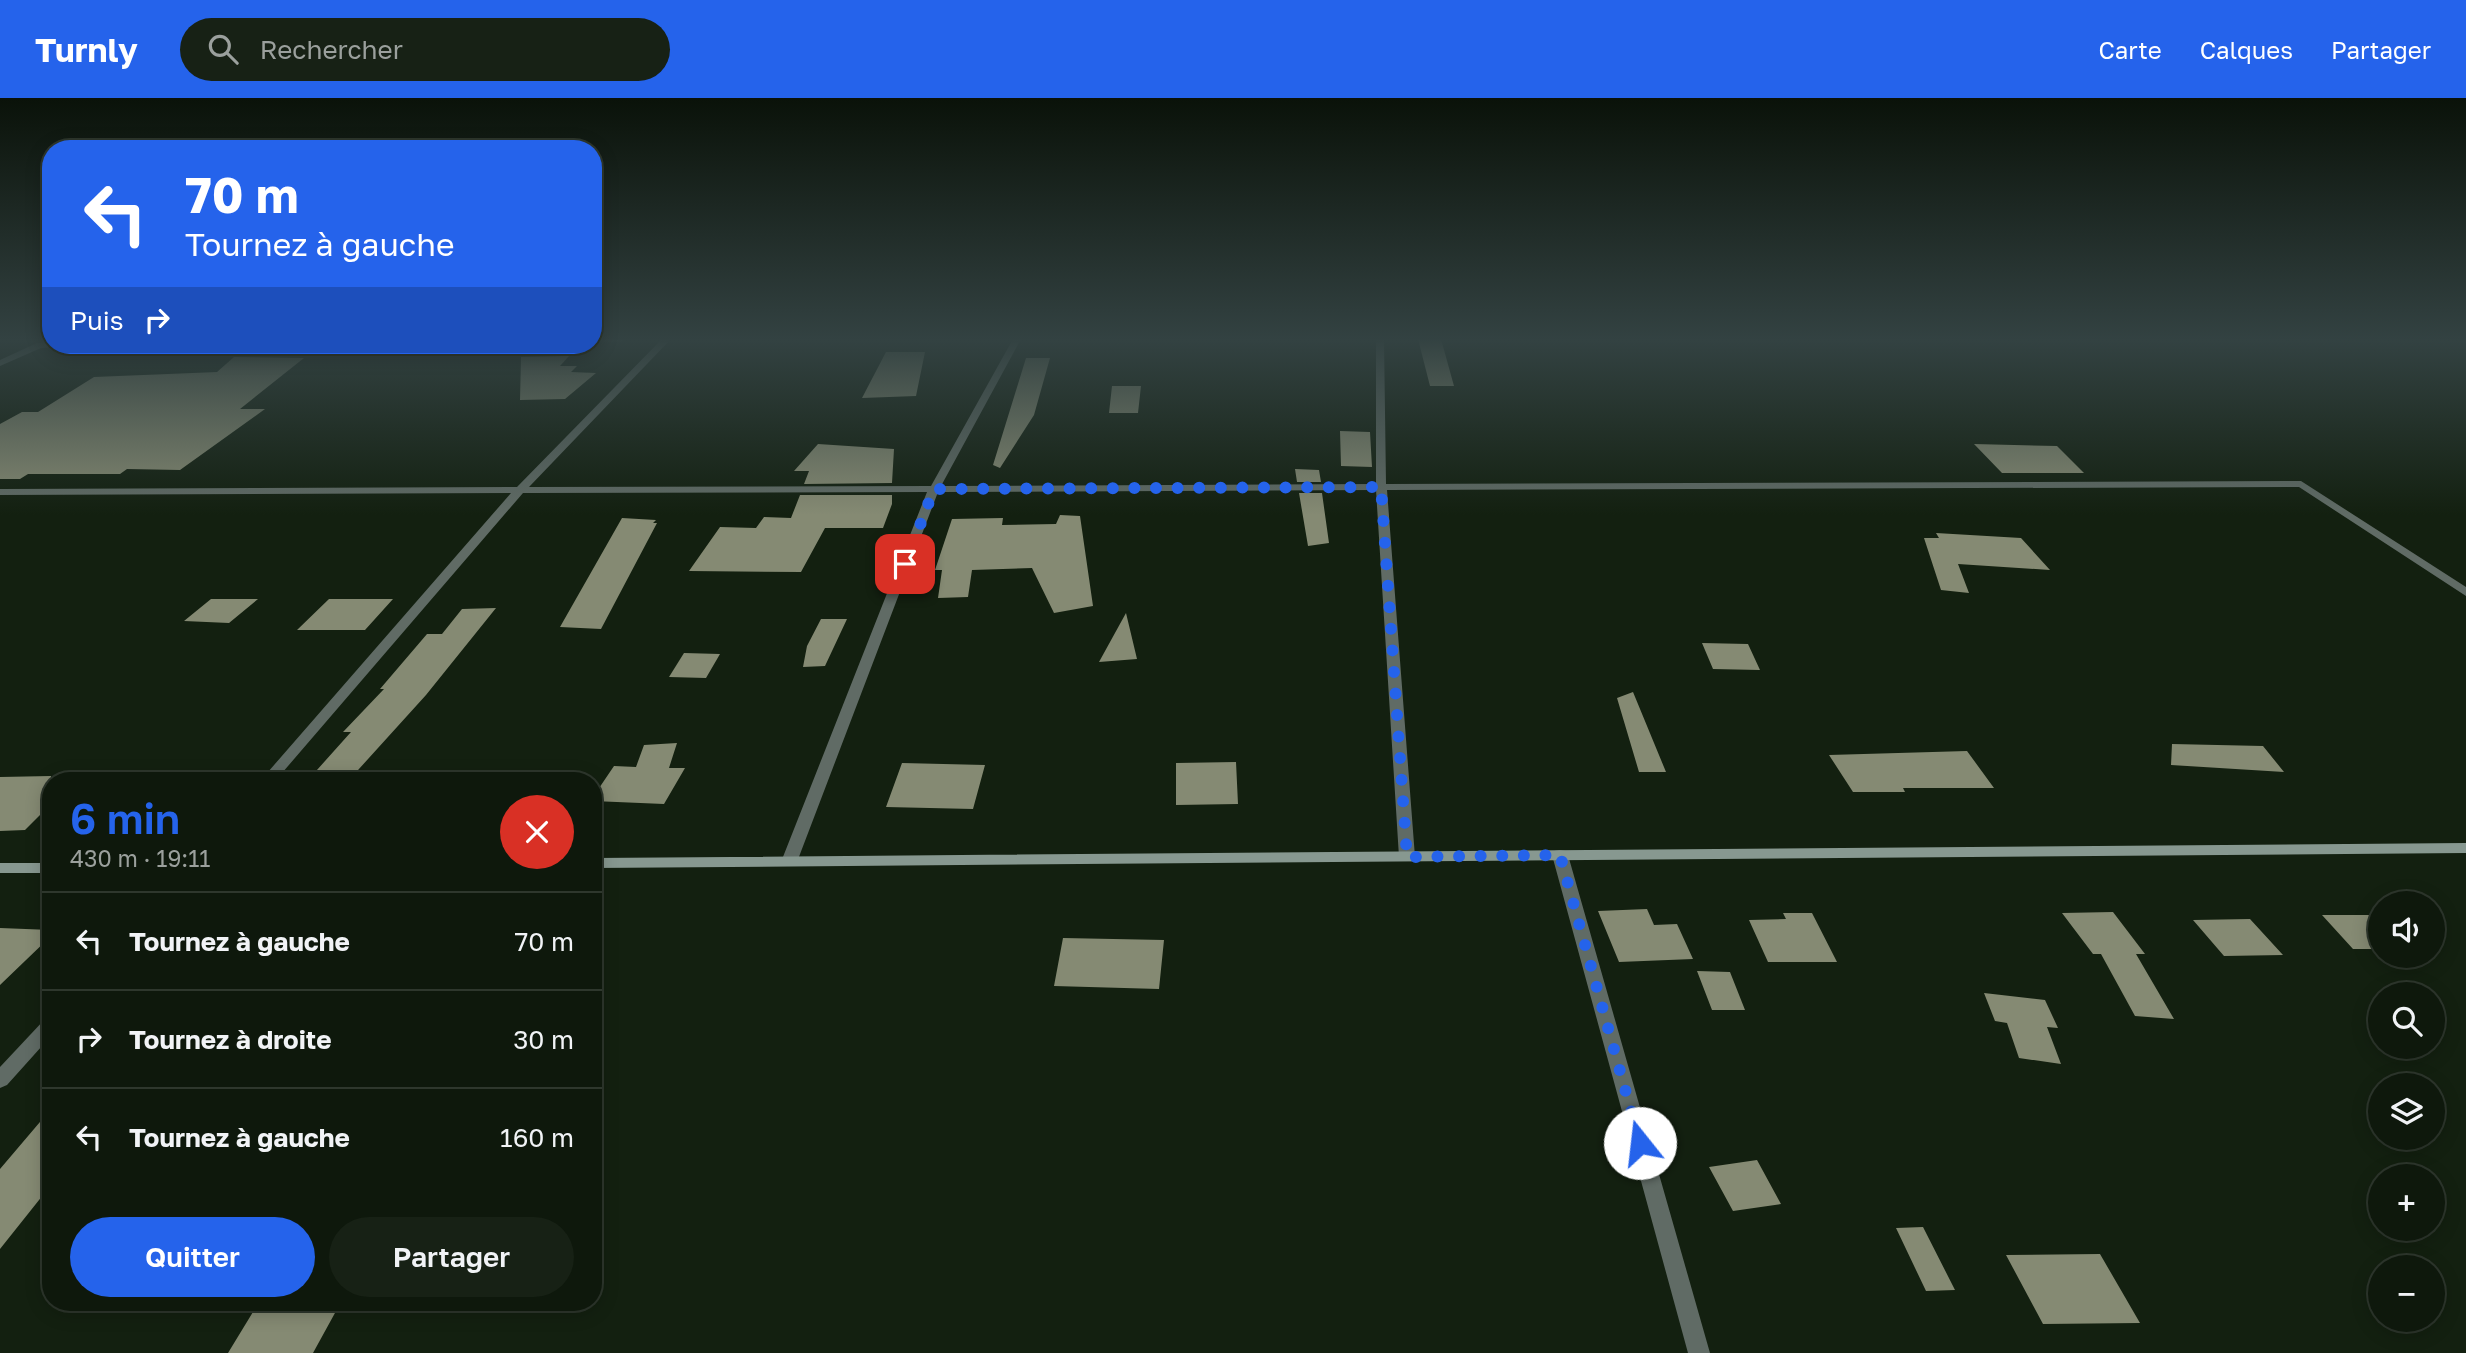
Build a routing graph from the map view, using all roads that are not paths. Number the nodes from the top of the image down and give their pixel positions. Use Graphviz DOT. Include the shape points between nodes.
graph roads {
  1 [pos="610,398"];
  2 [pos="985,398"];
  3 [pos="1380,398"];
  4 [pos="1381,487"];
  5 [pos="934,489"];
  6 [pos="520,490"];
  7 [pos="0,492"];
  8 [pos="2466,592"];
  9 [pos="275,772"];
  10 [pos="2466,848"];
  11 [pos="1560,855"];
  12 [pos="1407,857"];
  13 [pos="789,862"];
  14 [pos="602,863"];
  15 [pos="0,868"];
  16 [pos="42,868"];
  17 [pos="42,1034"];
  18 [pos="0,1080"];
  19 [pos="1699,1353"];
  1 -- 6 [label="street"];
  2 -- 5 [label="street"];
  3 -- 4 [label="street"];
  4 -- 5 [label="street"];
  4 -- 8 [label="street" via="2301,484"];
  4 -- 12 [label="street"];
  5 -- 6 [label="street"];
  5 -- 13 [label="street"];
  6 -- 7 [label="street"];
  6 -- 9 [label="street"];
  10 -- 11 [label="main road"];
  11 -- 12 [label="main road"];
  11 -- 19 [label="street"];
  12 -- 13 [label="main road"];
  13 -- 14 [label="main road"];
  15 -- 16 [label="main road"];
  17 -- 18 [label="street"];
}
